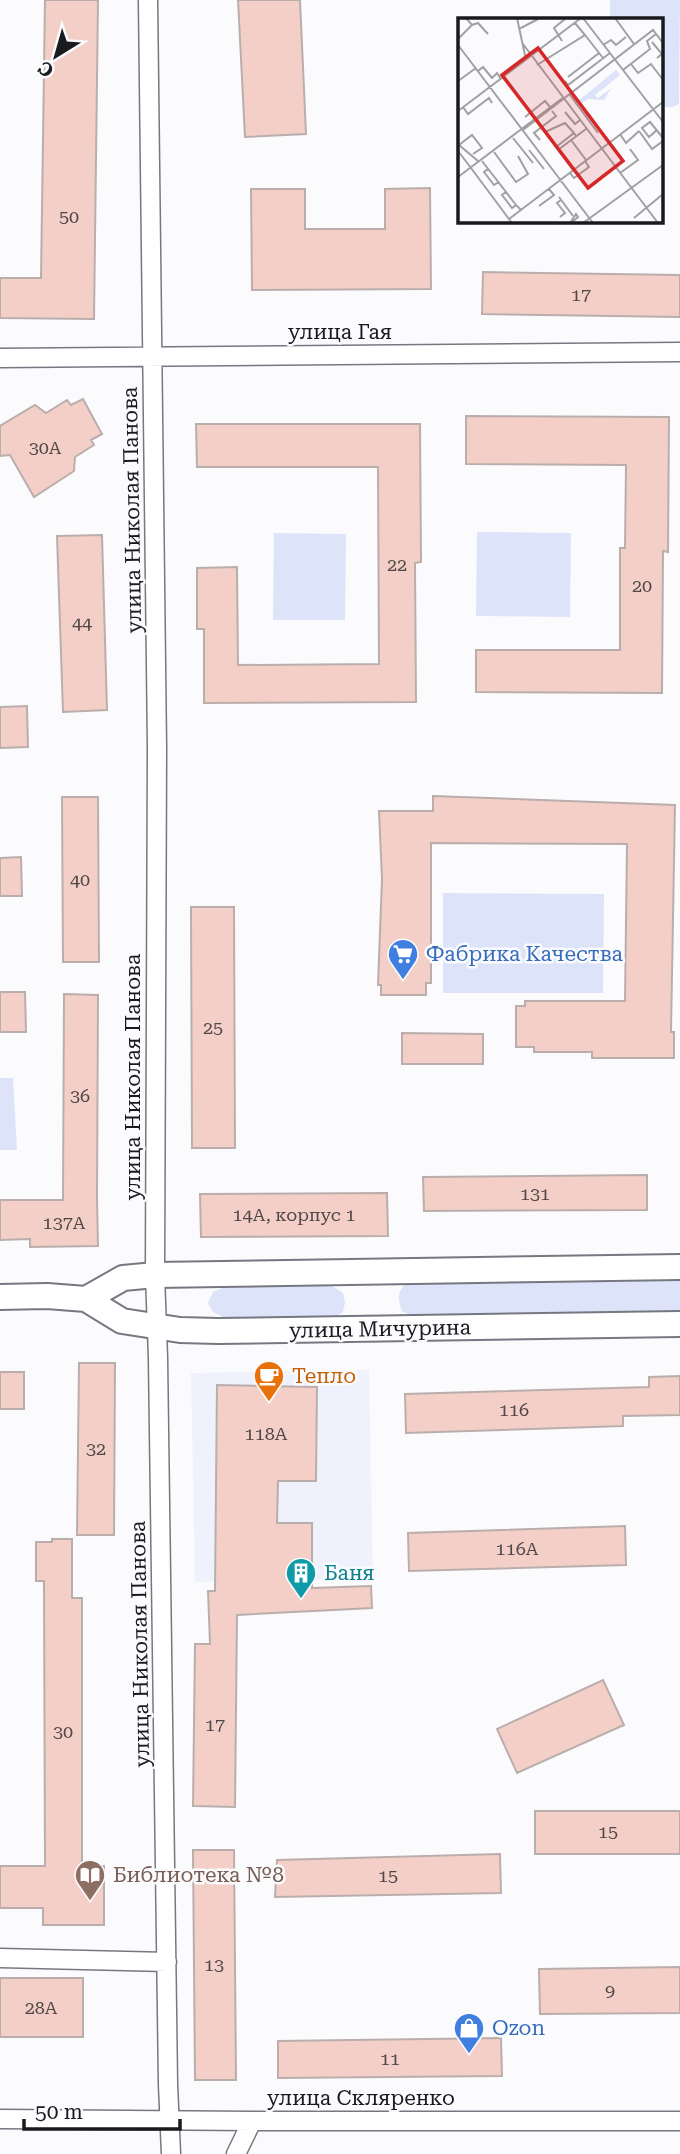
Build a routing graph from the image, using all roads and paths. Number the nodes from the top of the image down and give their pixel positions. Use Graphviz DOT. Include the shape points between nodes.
graph roads {
  1 [pos="148,0"];
  2 [pos="680,352"];
  3 [pos="153,356"];
  4 [pos="0,358"];
  5 [pos="680,1267"];
  6 [pos="155,1275"];
  7 [pos="0,1297"];
  8 [pos="86,1299"];
  9 [pos="680,1324"];
  10 [pos="156,1326"];
  11 [pos="0,1958"];
  12 [pos="167,1962"];
  13 [pos="0,2119"];
  14 [pos="170,2120"];
  15 [pos="252,2121"];
  16 [pos="680,2121"];
  17 [pos="171,2154"];
  18 [pos="236,2154"];
  1 -- 3 [label="street, улица Николая Панова"];
  2 -- 3 [label="street, улица Гая"];
  3 -- 4 [label="street, улица Гая"];
  3 -- 6 [label="street, улица Николая Панова"];
  5 -- 6 [label="main road"];
  6 -- 8 [label="main road" via="123,1278"];
  6 -- 10 [label="street, улица Николая Панова"];
  7 -- 8 [label="main road, улица Мичурина"];
  8 -- 10 [label="main road, улица Мичурина" via="122,1321"];
  9 -- 10 [label="main road, улица Мичурина" via="218,1331"];
  10 -- 12 [label="street, улица Николая Панова"];
  11 -- 12 [label="street"];
  12 -- 14 [label="street, улица Николая Панова"];
  13 -- 14 [label="street, улица Скляренко"];
  14 -- 15 [label="street, улица Скляренко"];
  14 -- 17 [label="street, улица Николая Панова"];
  15 -- 16 [label="street, улица Скляренко"];
  15 -- 18 [label="street"];
}
